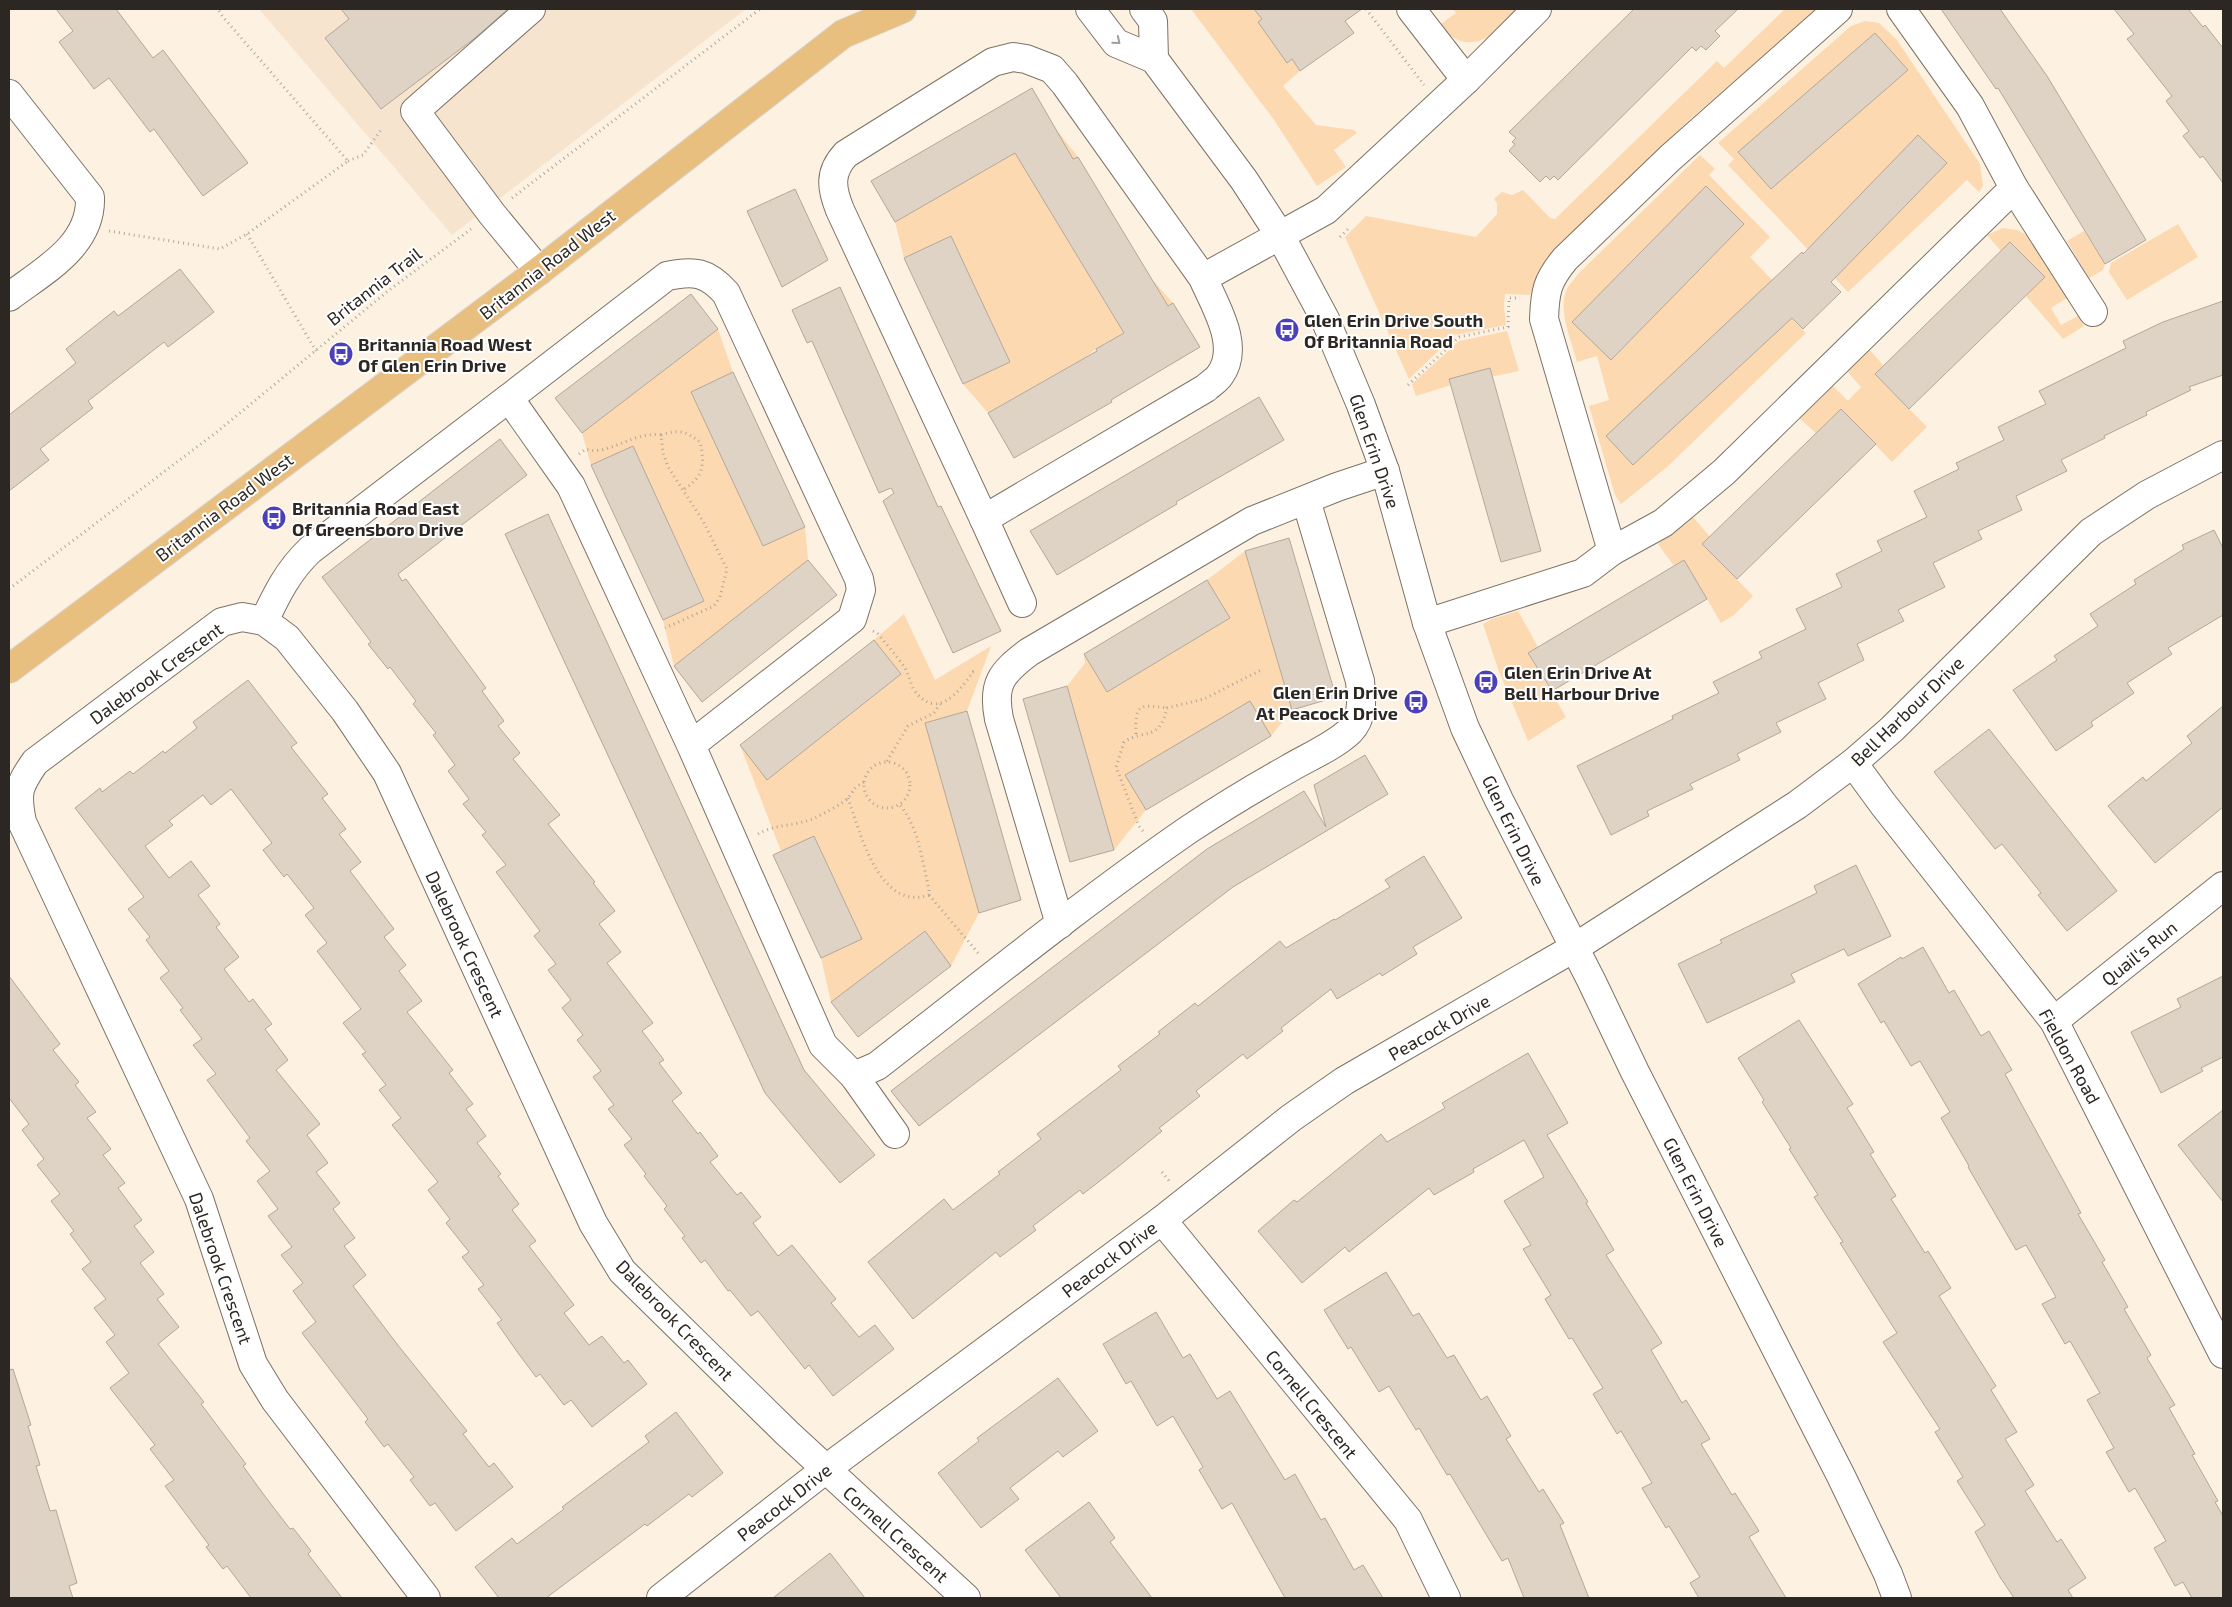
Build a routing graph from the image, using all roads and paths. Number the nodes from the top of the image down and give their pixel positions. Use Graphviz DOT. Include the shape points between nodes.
graph roads {
  1 [pos="218,9"];
  2 [pos="531,9"];
  3 [pos="760,9"];
  4 [pos="854,9"];
  5 [pos="902,9"];
  6 [pos="1090,9"];
  7 [pos="1144,9"];
  8 [pos="1411,9"];
  9 [pos="1537,9"];
  10 [pos="1838,9"];
  11 [pos="1901,9"];
  12 [pos="843,34"];
  13 [pos="1154,59"];
  14 [pos="1466,80"];
  15 [pos="9,94"];
  16 [pos="381,130"];
  17 [pos="348,161"];
  18 [pos="2014,188"];
  19 [pos="492,214"];
  20 [pos="86,227"];
  21 [pos="247,234"];
  22 [pos="1281,237"];
  23 [pos="539,271"];
  24 [pos="1203,278"];
  25 [pos="9,297"];
  26 [pos="1545,298"];
  27 [pos="2093,312"];
  28 [pos="316,351"];
  29 [pos="1408,385"];
  30 [pos="508,398"];
  31 [pos="661,435"];
  32 [pos="2223,455"];
  33 [pos="558,469"];
  34 [pos="1385,471"];
  35 [pos="684,489"];
  36 [pos="1306,500"];
  37 [pos="984,519"];
  38 [pos="1612,551"];
  39 [pos="9,589"];
  40 [pos="1022,603"];
  41 [pos="852,619"];
  42 [pos="264,621"];
  43 [pos="1427,623"];
  44 [pos="642,638"];
  45 [pos="9,669"];
  46 [pos="1260,670"];
  47 [pos="1000,680"];
  48 [pos="940,704"];
  49 [pos="1167,708"];
  50 [pos="1136,734"];
  51 [pos="691,745"];
  52 [pos="887,762"];
  53 [pos="1853,763"];
  54 [pos="864,782"];
  55 [pos="848,798"];
  56 [pos="900,805"];
  57 [pos="736,847"];
  58 [pos="1159,851"];
  59 [pos="2223,886"];
  60 [pos="929,895"];
  61 [pos="1060,924"];
  62 [pos="1574,948"];
  63 [pos="993,976"];
  64 [pos="2054,1021"];
  65 [pos="854,1076"];
  66 [pos="895,1134"];
  67 [pos="1162,1172"];
  68 [pos="1170,1183"];
  69 [pos="1162,1220"];
  70 [pos="2223,1354"];
  71 [pos="826,1470"];
  72 [pos="426,1598"];
  73 [pos="661,1598"];
  74 [pos="966,1598"];
  75 [pos="1446,1598"];
  76 [pos="1896,1598"];
  1 -- 17 [label="path"];
  2 -- 19 [label="street" via="415,112"];
  3 -- 19 [label="path, Britannia Trail"];
  4 -- 12 [label="main road, Britannia Road West"];
  5 -- 12 [label="main road, Britannia Road West"];
  6 -- 13 [label="street, one-way" via="1116,43"];
  7 -- 13 [label="street" via="1153,20"];
  8 -- 14 [label="street"];
  9 -- 14 [label="street"];
  10 -- 26 [label="street" via="1670,158 1565,259 1554,273"];
  11 -- 18 [label="street" via="1970,106"];
  12 -- 23 [label="main road, Britannia Road West"];
  13 -- 22 [label="street, Glen Erin Drive" via="1244,180"];
  14 -- 22 [label="street" via="1326,210"];
  15 -- 20 [label="street" via="90,197 91,209"];
  16 -- 17 [label="path" via="363,155"];
  17 -- 21 [label="path"];
  18 -- 27 [label="street"];
  18 -- 38 [label="street" via="1724,472 1663,523"];
  19 -- 23 [label="street"];
  19 -- 28 [label="path, Britannia Trail" via="388,291"];
  20 -- 21 [label="path" via="220,249"];
  20 -- 25 [label="street" via="73,248"];
  21 -- 28 [label="path"];
  22 -- 24 [label="street"];
  22 -- 34 [label="street, Glen Erin Drive" via="1325,319"];
  23 -- 45 [label="main road, Britannia Road West"];
  24 -- 37 [label="street" via="1226,332 1226,361 1220,375 1206,388"];
  24 -- 37 [label="street" via="1066,84 1052,69 1033,62 1013,57 993,62 846,154 837,164 834,196"];
  26 -- 29 [label="path" via="1509,298 1508,327 1459,337"];
  26 -- 38 [label="street" via="1544,319"];
  28 -- 39 [label="path, Britannia Trail" via="211,437"];
  30 -- 33 [label="street"];
  30 -- 41 [label="street" via="667,276 684,272 706,276 726,293 860,579 862,590"];
  30 -- 42 [label="street" via="310,550 283,582"];
  31 -- 33 [label="path" via="648,433 594,452 586,449"];
  31 -- 35 [label="path" via="668,467"];
  31 -- 35 [label="path" via="673,430 687,433 700,442 704,467 697,479"];
  32 -- 53 [label="street, Bell Harbour Drive" via="2147,495 2091,532 1892,729"];
  33 -- 44 [label="street" via="571,486"];
  34 -- 36 [label="street"];
  34 -- 43 [label="street, Glen Erin Drive"];
  35 -- 44 [label="path" via="727,569 720,597 714,606"];
  36 -- 47 [label="street" via="1252,521 1028,652"];
  36 -- 58 [label="street" via="1360,681 1359,719 1335,742 1248,792"];
  37 -- 40 [label="street"];
  38 -- 43 [label="street" via="1583,573"];
  41 -- 48 [label="path" via="878,634 906,670 919,696 929,703"];
  41 -- 51 [label="street"];
  42 -- 71 [label="street, Dalebrook Crescent" via="287,638 345,710 387,773 593,1223 622,1271"];
  42 -- 72 [label="street, Dalebrook Crescent" via="242,617 222,622 35,762 21,782 17,800 22,822 199,1199 253,1364 275,1400"];
  43 -- 62 [label="street, Glen Erin Drive" via="1465,728"];
  44 -- 51 [label="street"];
  46 -- 49 [label="path" via="1204,699"];
  47 -- 48 [label="path" via="973,672 951,699"];
  47 -- 61 [label="street" via="996,691 999,719"];
  48 -- 52 [label="path" via="934,713 908,726"];
  49 -- 50 [label="path" via="1164,722 1153,733 1145,736"];
  49 -- 50 [label="path" via="1144,706 1138,709"];
  50 -- 58 [label="path" via="1124,742 1116,766 1139,826"];
  51 -- 57 [label="street"];
  52 -- 54 [label="path" via="872,767"];
  52 -- 56 [label="path" via="905,769 910,778 911,788"];
  53 -- 62 [label="street, Bell Harbour Drive" via="1797,805"];
  53 -- 64 [label="street, Fieldon Road"];
  54 -- 55 [label="path" via="852,789"];
  54 -- 56 [label="path" via="870,801 880,807"];
  55 -- 57 [label="path" via="815,818 765,830"];
  55 -- 60 [label="path" via="876,870 886,884 912,898"];
  56 -- 60 [label="path" via="908,815 916,836"];
  57 -- 65 [label="street" via="824,1045"];
  58 -- 61 [label="street"];
  59 -- 64 [label="street, Quail's Run"];
  60 -- 63 [label="path" via="974,946"];
  61 -- 63 [label="street"];
  62 -- 69 [label="street, Peacock Drive" via="1344,1081"];
  62 -- 76 [label="street, Glen Erin Drive" via="1840,1476 1888,1574"];
  63 -- 65 [label="street" via="877,1066"];
  64 -- 70 [label="street, Fieldon Road"];
  65 -- 66 [label="street"];
  67 -- 68 [label="path"];
  69 -- 71 [label="street, Peacock Drive"];
  69 -- 75 [label="street, Cornell Crescent" via="1408,1520"];
  71 -- 73 [label="street, Peacock Drive"];
  71 -- 74 [label="street, Cornell Crescent"];
}
